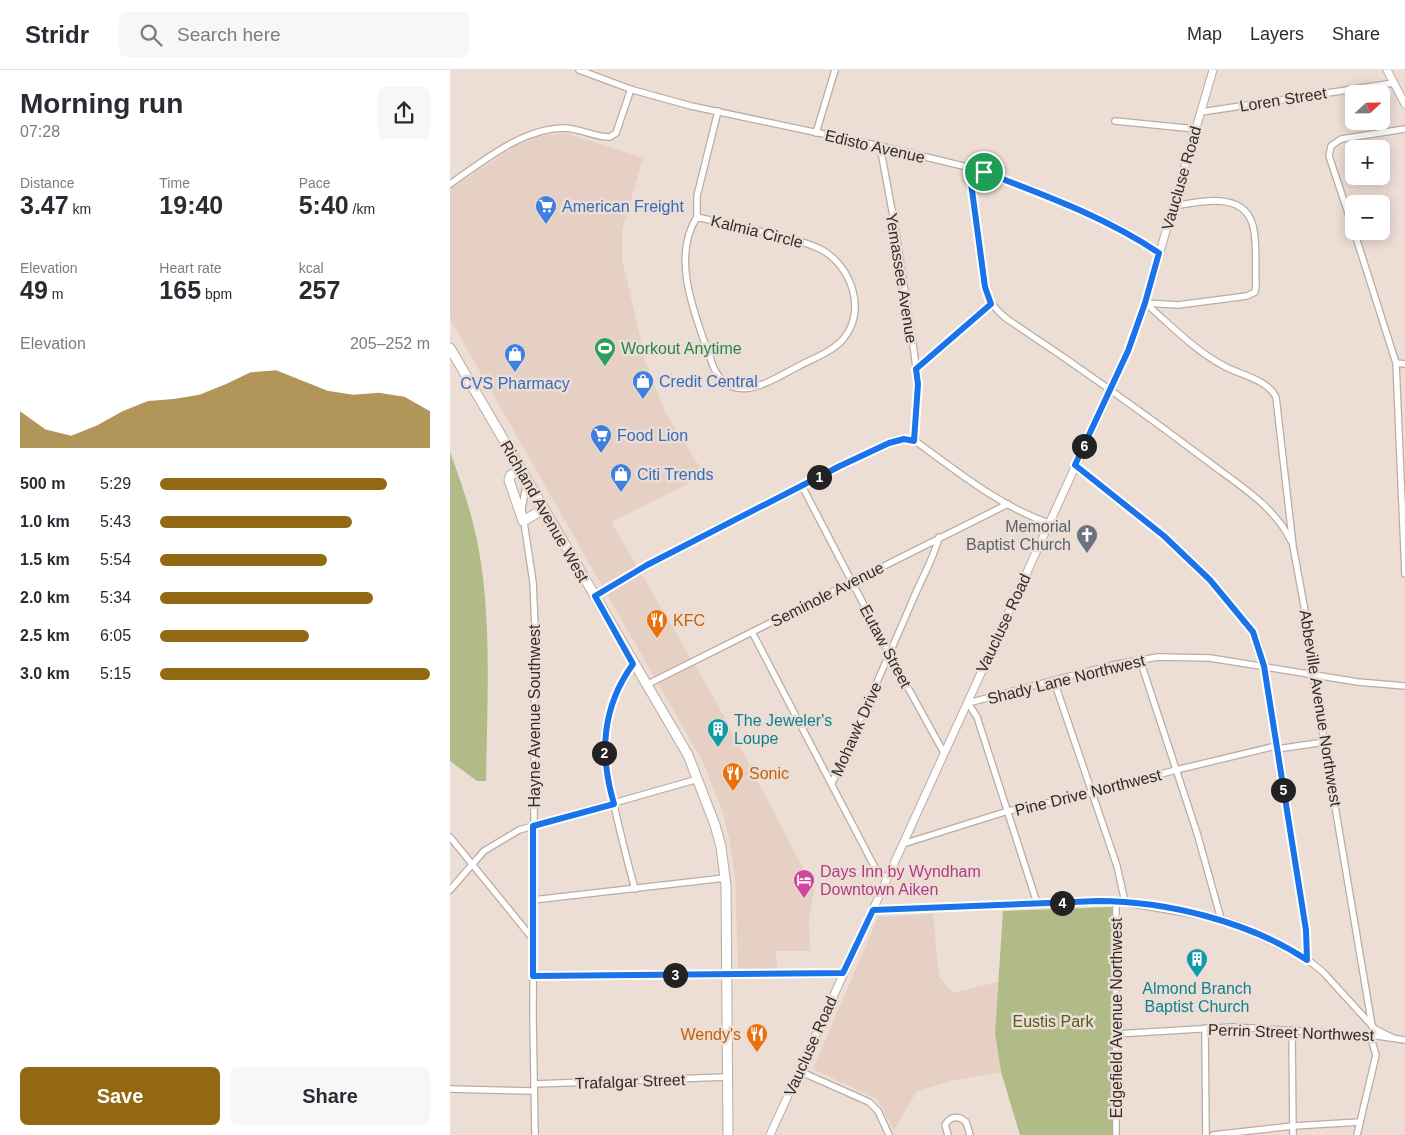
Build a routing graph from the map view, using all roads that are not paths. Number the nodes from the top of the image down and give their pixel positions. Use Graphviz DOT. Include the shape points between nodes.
graph roads {
  1 [pos="579,70"];
  2 [pos="835,70"];
  3 [pos="1213,70"];
  4 [pos="1387,70"];
  5 [pos="1394,83"];
  6 [pos="631,89"];
  7 [pos="1405,104"];
  8 [pos="718,111"];
  9 [pos="1201,112"];
  10 [pos="1115,121"];
  11 [pos="1196,129"];
  12 [pos="1405,129"];
  13 [pos="816,133"];
  14 [pos="880,146"];
  15 [pos="969,168"];
  16 [pos="450,184"];
  17 [pos="1345,204"];
  18 [pos="1174,206"];
  19 [pos="697,217"];
  20 [pos="1357,240"];
  21 [pos="1159,253"];
  22 [pos="1145,303"];
  23 [pos="991,304"];
  24 [pos="450,348"];
  25 [pos="1396,363"];
  26 [pos="1405,364"];
  27 [pos="916,369"];
  28 [pos="1111,389"];
  29 [pos="914,441"];
  30 [pos="1075,465"];
  31 [pos="521,469"];
  32 [pos="526,478"];
  33 [pos="802,486"];
  34 [pos="1008,504"];
  35 [pos="544,509"];
  36 [pos="523,522"];
  37 [pos="1049,523"];
  38 [pos="939,537"];
  39 [pos="1293,546"];
  40 [pos="1405,574"];
  41 [pos="851,582"];
  42 [pos="595,596"];
  43 [pos="752,632"];
  44 [pos="890,655"];
  45 [pos="1140,660"];
  46 [pos="633,664"];
  47 [pos="1264,666"];
  48 [pos="1313,675"];
  49 [pos="1054,680"];
  50 [pos="646,685"];
  51 [pos="1405,686"];
  52 [pos="968,703"];
  53 [pos="1325,742"];
  54 [pos="1276,748"];
  55 [pos="944,753"];
  56 [pos="1176,770"];
  57 [pos="698,779"];
  58 [pos="832,783"];
  59 [pos="1092,793"];
  60 [pos="614,804"];
  61 [pos="1008,811"];
  62 [pos="533,826"];
  63 [pos="450,836"];
  64 [pos="903,844"];
  65 [pos="472,863"];
  66 [pos="725,878"];
  67 [pos="887,879"];
  68 [pos="635,889"];
  69 [pos="450,890"];
  70 [pos="533,900"];
  71 [pos="1116,901"];
  72 [pos="1125,902"];
  73 [pos="1037,904"];
  74 [pos="873,910"];
  75 [pos="1221,919"];
  76 [pos="533,939"];
  77 [pos="1307,960"];
  78 [pos="843,973"];
  79 [pos="726,974"];
  80 [pos="533,976"];
  81 [pos="1372,1026"];
  82 [pos="1205,1028"];
  83 [pos="1292,1030"];
  84 [pos="1116,1034"];
  85 [pos="1370,1035"];
  86 [pos="1393,1038"];
  87 [pos="1405,1040"];
  88 [pos="799,1071"];
  89 [pos="727,1077"];
  90 [pos="534,1084"];
  91 [pos="450,1089"];
  92 [pos="534,1091"];
  93 [pos="1360,1122"];
  94 [pos="1293,1126"];
  95 [pos="535,1135"];
  96 [pos="728,1135"];
  97 [pos="770,1135"];
  98 [pos="889,1135"];
  99 [pos="948,1135"];
  100 [pos="970,1135"];
  101 [pos="1116,1135"];
  102 [pos="1206,1135"];
  103 [pos="1213,1135"];
  104 [pos="1293,1135"];
  105 [pos="1357,1135"];
  1 -- 6 [label="street, Edisto Avenue"];
  2 -- 13 [label="street"];
  3 -- 9 [label="street, Vaucluse Road"];
  4 -- 5 [label="street"];
  5 -- 7 [label="street"];
  5 -- 9 [label="street, Loren Street"];
  6 -- 8 [label="street, Edisto Avenue"];
  6 -- 16 [label="street" via="616,133 610,138 568,128 533,134 517,140"];
  8 -- 13 [label="street, Edisto Avenue"];
  8 -- 19 [label="street, Kalmia Circle" via="697,196"];
  9 -- 11 [label="street, Vaucluse Road"];
  10 -- 11 [label="street"];
  11 -- 18 [label="street, Vaucluse Road"];
  12 -- 17 [label="street" via="1341,139 1331,146 1329,156"];
  13 -- 14 [label="street, Edisto Avenue"];
  14 -- 15 [label="street, Edisto Avenue"];
  14 -- 27 [label="street, Yemassee Avenue"];
  15 -- 21 [label="street, Edisto Avenue" via="1089,214 1126,231"];
  15 -- 23 [label="street" via="985,287"];
  18 -- 21 [label="street, Vaucluse Road"];
  18 -- 22 [label="street" via="1208,200 1244,208 1254,232 1255,292 1178,305"];
  19 -- 19 [label="street, Kalmia Circle" via="689,230 686,268 696,314 713,366 721,380 741,389 759,386 817,357 844,338 853,321 855,305 848,279 838,262 809,243"];
  20 -- 25 [label="street"];
  21 -- 22 [label="street, Vaucluse Road"];
  22 -- 28 [label="street, Vaucluse Road"];
  22 -- 39 [label="street, Abbeville Avenue Northwest" via="1203,355 1272,390 1278,408"];
  23 -- 27 [label="street"];
  23 -- 28 [label="street" via="1006,319"];
  24 -- 31 [label="main road, Richland Avenue West"];
  25 -- 26 [label="street"];
  25 -- 40 [label="street"];
  27 -- 29 [label="street, Yemassee Avenue"];
  28 -- 30 [label="street, Vaucluse Road"];
  28 -- 39 [label="street" via="1268,508"];
  29 -- 33 [label="street" via="904,439 889,443"];
  29 -- 34 [label="street"];
  30 -- 37 [label="street, Vaucluse Road"];
  30 -- 47 [label="street" via="1164,536 1204,573 1253,632"];
  31 -- 32 [label="main road, Richland Avenue West"];
  31 -- 36 [label="main road" via="509,480"];
  32 -- 35 [label="main road, Richland Avenue West"];
  32 -- 36 [label="street, Hayne Avenue Southwest"];
  33 -- 41 [label="street, Eutaw Street"];
  33 -- 42 [label="street" via="663,557"];
  34 -- 37 [label="street"];
  34 -- 38 [label="street, Seminole Avenue"];
  35 -- 36 [label="main road"];
  35 -- 42 [label="main road, Richland Avenue West"];
  36 -- 62 [label="street, Hayne Avenue Southwest" via="533,582 535,626"];
  37 -- 52 [label="street, Vaucluse Road"];
  38 -- 41 [label="street, Seminole Avenue"];
  38 -- 44 [label="street, Mohawk Drive" via="935,554"];
  39 -- 48 [label="street, Abbeville Avenue Northwest" via="1310,638"];
  41 -- 43 [label="street, Seminole Avenue"];
  41 -- 44 [label="street, Eutaw Street"];
  42 -- 46 [label="main road, Richland Avenue West"];
  43 -- 50 [label="street, Seminole Avenue"];
  43 -- 58 [label="street"];
  44 -- 55 [label="street, Eutaw Street"];
  44 -- 58 [label="street, Mohawk Drive"];
  45 -- 47 [label="street, Shady Lane Northwest" via="1189,656"];
  45 -- 49 [label="street, Shady Lane Northwest"];
  45 -- 56 [label="street"];
  46 -- 50 [label="main road, Richland Avenue West"];
  46 -- 60 [label="street" via="621,680 605,728 605,762"];
  47 -- 48 [label="street, Shady Lane Northwest"];
  47 -- 54 [label="street"];
  48 -- 51 [label="street, Shady Lane Northwest"];
  48 -- 53 [label="street, Abbeville Avenue Northwest"];
  49 -- 52 [label="street, Shady Lane Northwest"];
  49 -- 59 [label="street"];
  50 -- 57 [label="main road, Richland Avenue West" via="688,754"];
  52 -- 55 [label="street, Vaucluse Road"];
  52 -- 61 [label="street" via="977,717"];
  53 -- 54 [label="street, Pine Drive Northwest"];
  53 -- 81 [label="street, Abbeville Avenue Northwest"];
  54 -- 56 [label="street, Pine Drive Northwest"];
  54 -- 77 [label="street" via="1306,930"];
  55 -- 64 [label="street, Vaucluse Road"];
  56 -- 59 [label="street, Pine Drive Northwest"];
  56 -- 75 [label="street"];
  57 -- 60 [label="street"];
  57 -- 66 [label="main road, Richland Avenue West" via="721,847"];
  58 -- 67 [label="street" via="877,871"];
  59 -- 61 [label="street, Pine Drive Northwest"];
  59 -- 72 [label="street" via="1117,866"];
  60 -- 62 [label="street"];
  60 -- 68 [label="street"];
  61 -- 64 [label="street, Pine Drive Northwest"];
  61 -- 73 [label="street"];
  62 -- 65 [label="street" via="499,840"];
  62 -- 70 [label="street, Hayne Avenue Southwest"];
  63 -- 65 [label="street"];
  64 -- 67 [label="street, Vaucluse Road"];
  65 -- 69 [label="street"];
  65 -- 76 [label="street"];
  66 -- 68 [label="street"];
  66 -- 79 [label="main road, Richland Avenue West"];
  67 -- 74 [label="street, Vaucluse Road"];
  68 -- 70 [label="street"];
  70 -- 76 [label="street, Hayne Avenue Southwest"];
  71 -- 72 [label="street"];
  71 -- 73 [label="street"];
  71 -- 84 [label="street, Edgefield Avenue Northwest"];
  72 -- 75 [label="street"];
  73 -- 74 [label="street"];
  74 -- 78 [label="street, Vaucluse Road"];
  75 -- 77 [label="street"];
  76 -- 80 [label="street, Hayne Avenue Southwest"];
  77 -- 81 [label="street"];
  78 -- 79 [label="street"];
  78 -- 88 [label="street, Vaucluse Road"];
  79 -- 80 [label="street"];
  79 -- 89 [label="main road, Richland Avenue West"];
  80 -- 90 [label="street, Hayne Avenue Southwest"];
  81 -- 86 [label="street"];
  82 -- 83 [label="street, Perrin Street Northwest"];
  82 -- 84 [label="street, Perrin Street Northwest"];
  82 -- 102 [label="street"];
  83 -- 85 [label="street, Perrin Street Northwest"];
  83 -- 94 [label="street"];
  84 -- 101 [label="street, Edgefield Avenue Northwest"];
  85 -- 86 [label="street, Perrin Street Northwest"];
  85 -- 93 [label="street" via="1376,1055"];
  86 -- 87 [label="street, Perrin Street Northwest"];
  88 -- 97 [label="street, Vaucluse Road"];
  88 -- 98 [label="street" via="869,1102 878,1111"];
  89 -- 90 [label="street, Trafalgar Street"];
  89 -- 96 [label="main road, Richland Avenue West"];
  90 -- 92 [label="street, Hayne Avenue Southwest"];
  91 -- 92 [label="street"];
  92 -- 95 [label="street, Hayne Avenue Southwest"];
  93 -- 94 [label="street"];
  93 -- 105 [label="street"];
  94 -- 103 [label="street"];
  94 -- 104 [label="street"];
  99 -- 100 [label="street" via="944,1125 957,1117 966,1122"];
}
